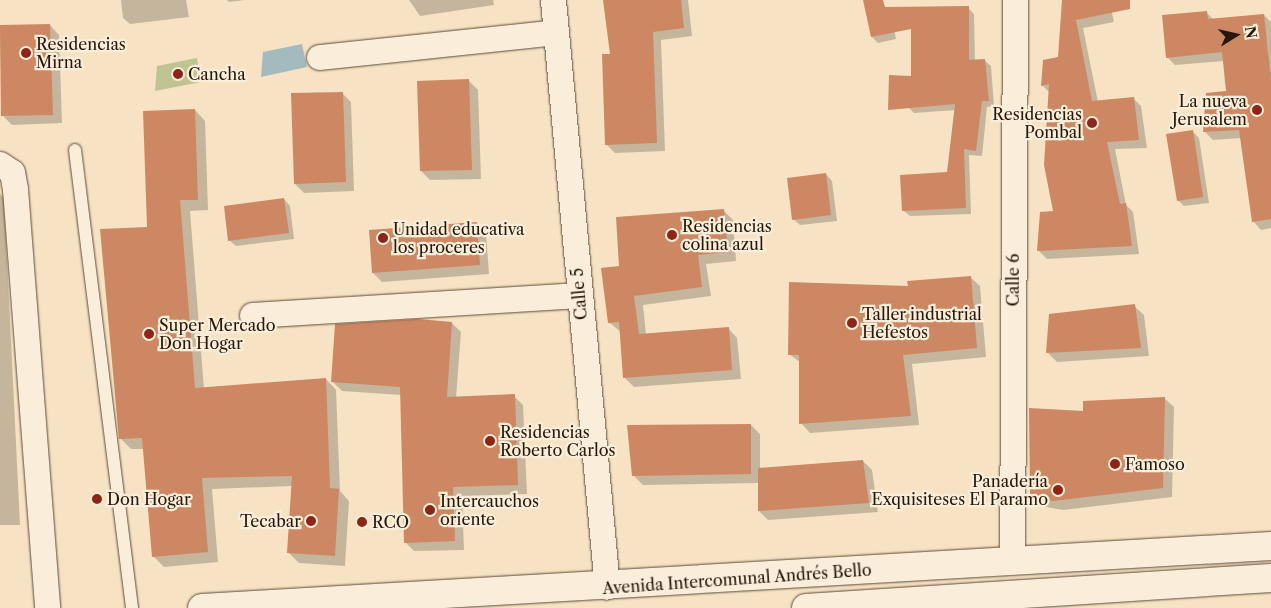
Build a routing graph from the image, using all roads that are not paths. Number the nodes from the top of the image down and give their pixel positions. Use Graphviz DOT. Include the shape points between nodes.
graph roads {
  1 [pos="553,0"];
  2 [pos="1015,0"];
  3 [pos="556,32"];
  4 [pos="319,57"];
  5 [pos="75,150"];
  6 [pos="0,164"];
  7 [pos="579,295"];
  8 [pos="252,315"];
  9 [pos="1271,546"];
  10 [pos="1012,560"];
  11 [pos="1271,578"];
  12 [pos="607,587"];
  13 [pos="47,608"];
  14 [pos="132,608"];
  15 [pos="202,608"];
  16 [pos="806,608"];
  1 -- 3 [label="street, Calle 5"];
  2 -- 10 [label="street, Calle 6"];
  3 -- 4 [label="street"];
  3 -- 7 [label="street, Calle 5"];
  5 -- 14 [label="lane"];
  6 -- 13 [label="street" via="12,172 15,189"];
  7 -- 8 [label="street"];
  7 -- 12 [label="street, Calle 5"];
  9 -- 10 [label="main road, Avenida Intercomunal Andrés Bello"];
  10 -- 12 [label="main road, Avenida Intercomunal Andrés Bello"];
  11 -- 16 [label="main road, Avenida Intercomunal Andrés Bello"];
  12 -- 15 [label="main road, Avenida Intercomunal Andrés Bello"];
}
